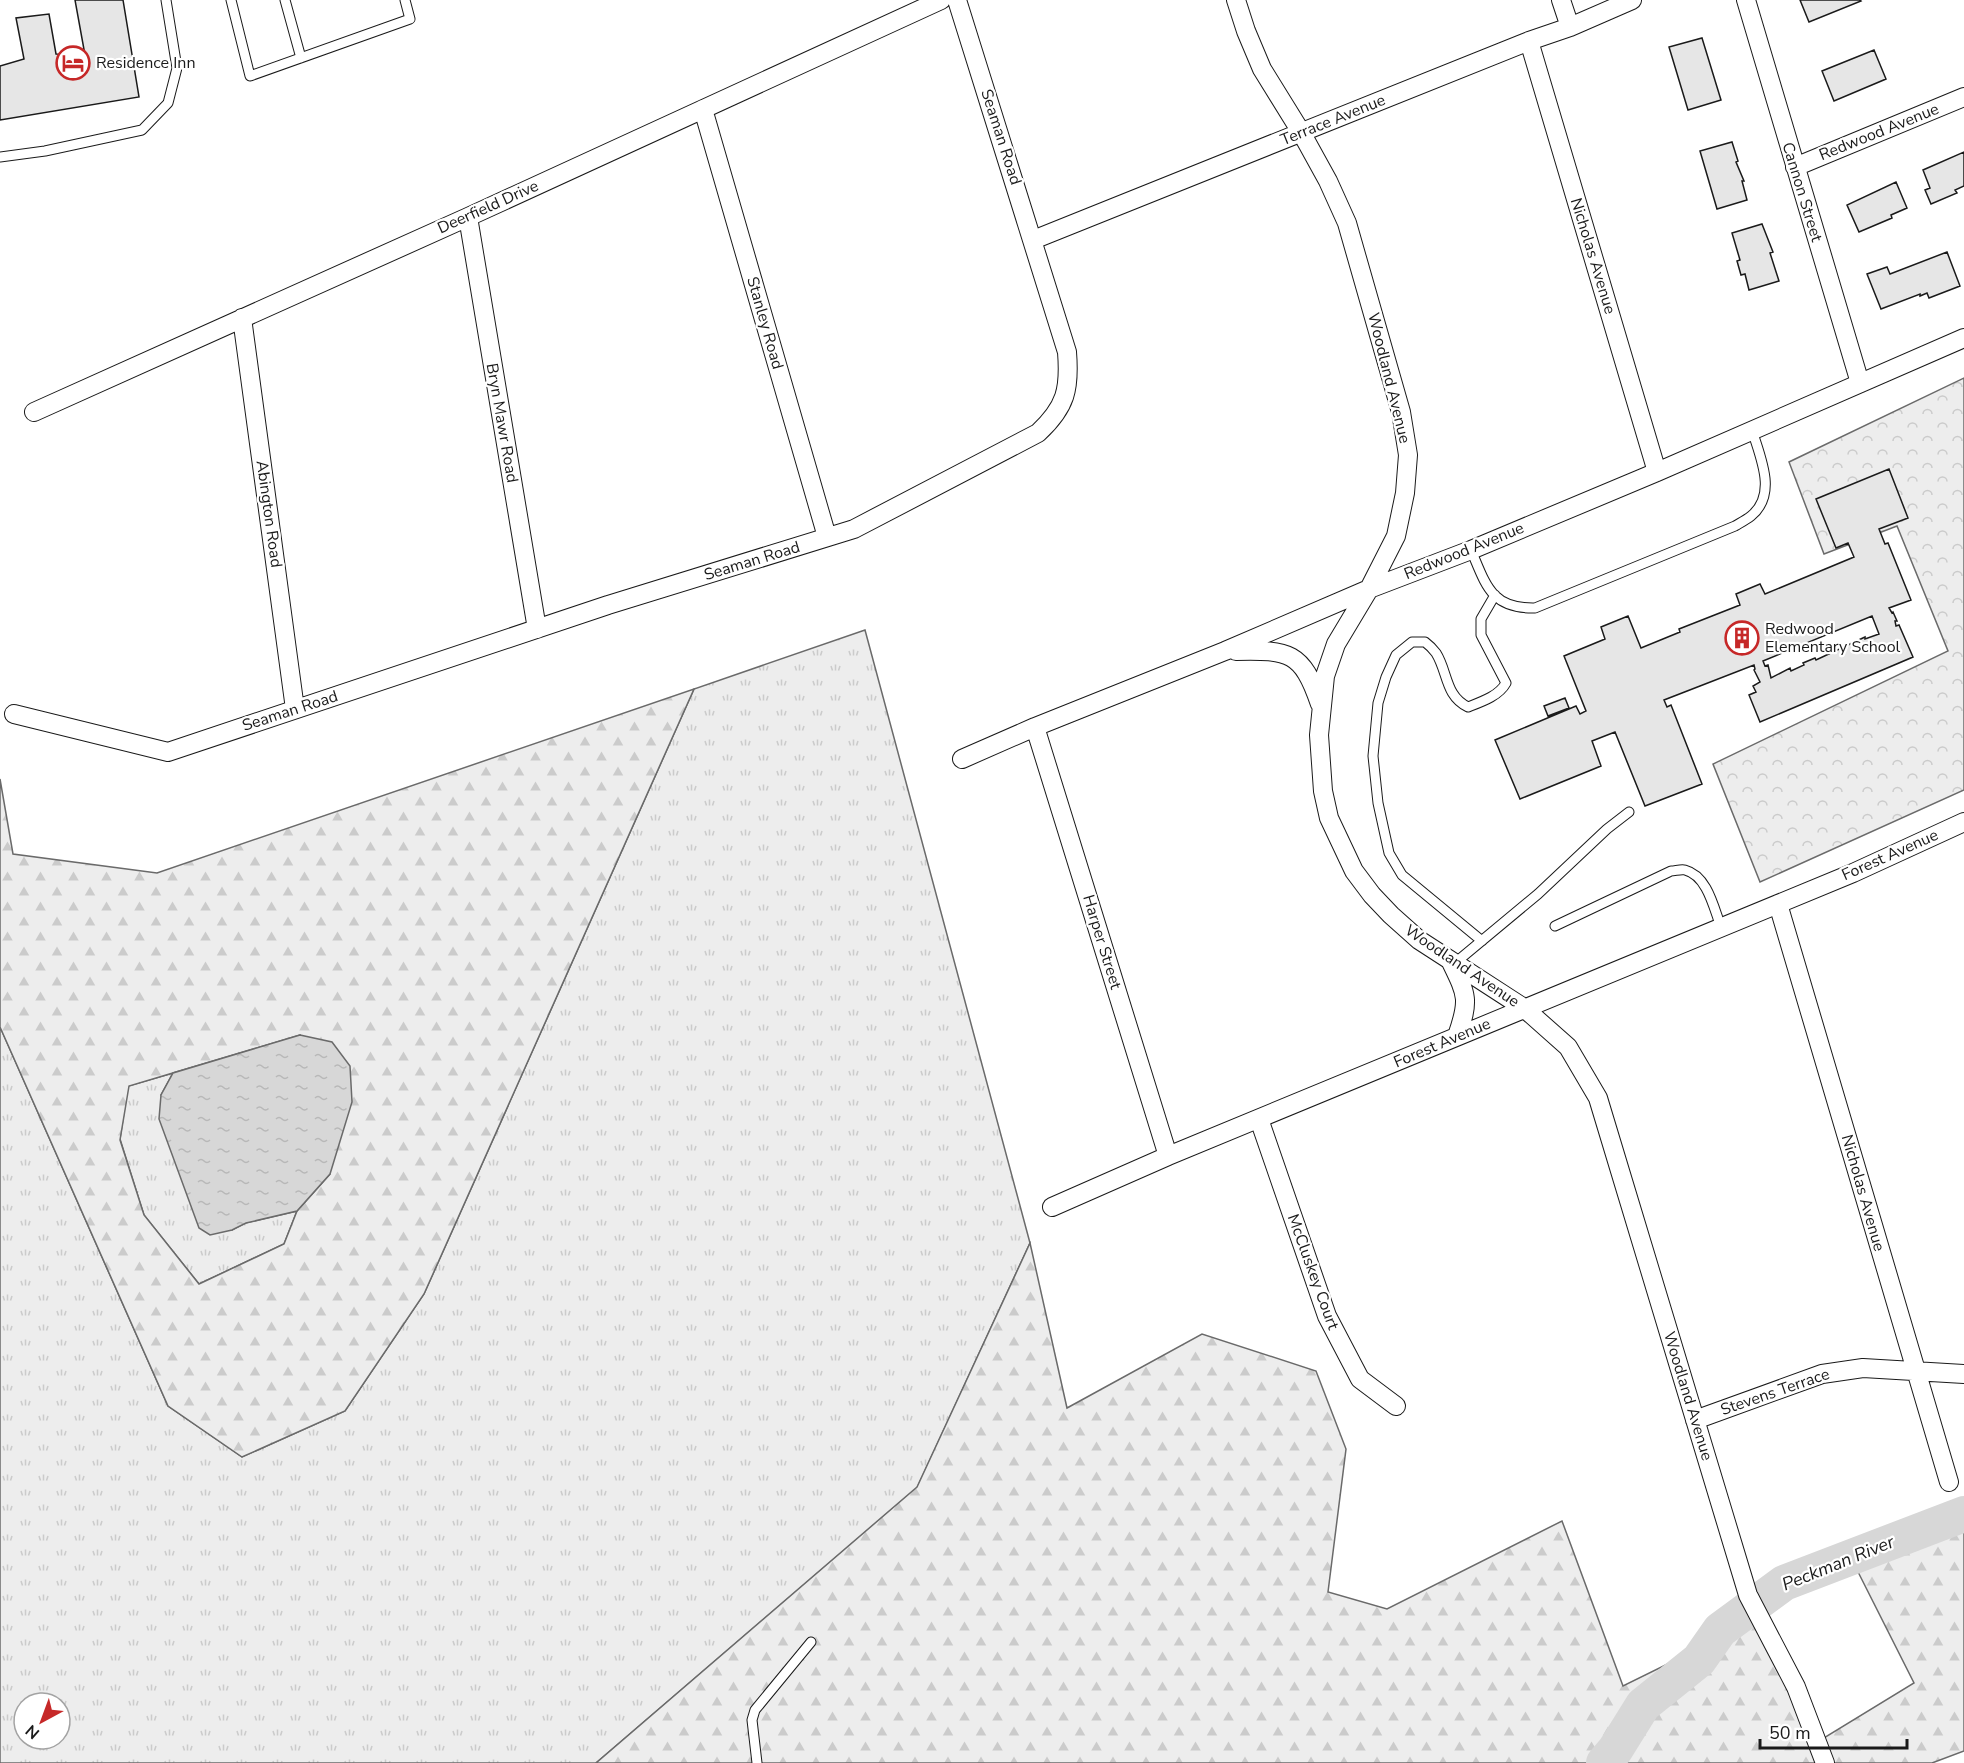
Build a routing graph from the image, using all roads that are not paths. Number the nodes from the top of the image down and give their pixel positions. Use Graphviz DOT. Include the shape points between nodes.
graph roads {
  1 [pos="166,0"];
  2 [pos="231,0"];
  3 [pos="285,0"];
  4 [pos="405,0"];
  5 [pos="941,0"];
  6 [pos="957,0"];
  7 [pos="1236,0"];
  8 [pos="1561,0"];
  9 [pos="1632,0"];
  10 [pos="1746,0"];
  11 [pos="1570,27"];
  12 [pos="1529,41"];
  13 [pos="301,58"];
  14 [pos="1964,97"];
  15 [pos="703,109"];
  16 [pos="1301,132"];
  17 [pos="0,157"];
  18 [pos="1794,167"];
  19 [pos="468,217"];
  20 [pos="1033,240"];
  21 [pos="242,318"];
  22 [pos="1964,338"];
  23 [pos="1860,382"];
  24 [pos="34,412"];
  25 [pos="1752,430"];
  26 [pos="1658,472"];
  27 [pos="827,537"];
  28 [pos="1471,550"];
  29 [pos="1369,589"];
  30 [pos="1495,595"];
  31 [pos="537,629"];
  32 [pos="1225,651"];
  33 [pos="1321,706"];
  34 [pos="295,710"];
  35 [pos="14,714"];
  36 [pos="1035,728"];
  37 [pos="962,759"];
  38 [pos="1629,812"];
  39 [pos="1964,822"];
  40 [pos="1778,904"];
  41 [pos="1555,926"];
  42 [pos="1721,927"];
  43 [pos="1482,941"];
  44 [pos="1452,961"];
  45 [pos="1524,1008"];
  46 [pos="1457,1036"];
  47 [pos="1260,1119"];
  48 [pos="1168,1156"];
  49 [pos="1052,1207"];
  50 [pos="1916,1370"];
  51 [pos="1964,1374"];
  52 [pos="1396,1406"];
  53 [pos="1695,1420"];
  54 [pos="1949,1482"];
  55 [pos="811,1642"];
  56 [pos="757,1763"];
  57 [pos="1825,1763"];
  1 -- 17 [label="lane" via="177,68 168,103 142,130"];
  2 -- 13 [label="lane" via="250,76"];
  3 -- 13 [label="lane"];
  4 -- 13 [label="lane" via="410,20"];
  5 -- 15 [label="street, Deerfield Drive"];
  6 -- 20 [label="street, Seaman Road"];
  7 -- 16 [label="street, Woodland Avenue" via="1262,69"];
  8 -- 11 [label="street"];
  9 -- 11 [label="street, Terrace Avenue"];
  10 -- 18 [label="street, Cannon Street"];
  11 -- 12 [label="street, Terrace Avenue"];
  12 -- 16 [label="street, Terrace Avenue"];
  12 -- 26 [label="street, Nicholas Avenue"];
  14 -- 18 [label="street, Redwood Avenue"];
  15 -- 19 [label="street, Deerfield Drive"];
  15 -- 27 [label="street, Stanley Road"];
  16 -- 20 [label="street, Terrace Avenue"];
  16 -- 29 [label="street, Woodland Avenue" via="1347,223 1401,412 1408,455 1406,493 1396,536"];
  18 -- 23 [label="street, Cannon Street"];
  19 -- 21 [label="street, Deerfield Drive"];
  19 -- 31 [label="street, Bryn Mawr Road"];
  20 -- 27 [label="street, Seaman Road" via="1067,352 1069,376 1060,408 1030,439 854,529"];
  21 -- 24 [label="street, Deerfield Drive"];
  21 -- 34 [label="street, Abington Road"];
  22 -- 23 [label="street, Redwood Avenue"];
  23 -- 25 [label="street, Redwood Avenue"];
  25 -- 26 [label="street, Redwood Avenue"];
  25 -- 30 [label="lane" via="1766,478 1764,498 1752,515 1735,526 1535,608 1517,609"];
  26 -- 28 [label="street, Redwood Avenue"];
  27 -- 31 [label="street, Seaman Road"];
  28 -- 29 [label="street, Redwood Avenue"];
  28 -- 30 [label="lane" via="1487,588"];
  29 -- 32 [label="street, Redwood Avenue"];
  29 -- 33 [label="street, Woodland Avenue" via="1336,644 1325,676"];
  30 -- 43 [label="lane" via="1481,619 1481,635 1506,683 1503,689 1468,707 1459,703 1436,653 1425,642 1412,642 1396,655 1386,676 1377,703 1373,756 1378,803 1393,860 1402,875"];
  31 -- 34 [label="street, Seaman Road"];
  32 -- 33 [label="street" via="1272,650 1294,658 1311,678"];
  32 -- 36 [label="street, Redwood Avenue"];
  33 -- 44 [label="street, Woodland Avenue" via="1323,791 1329,818 1354,871 1391,915 1419,940"];
  34 -- 35 [label="street, Seaman Road" via="168,752"];
  36 -- 37 [label="street, Redwood Avenue"];
  36 -- 48 [label="street, Harper Street"];
  38 -- 43 [label="lane"];
  39 -- 40 [label="street, Forest Avenue"];
  40 -- 42 [label="street, Forest Avenue"];
  40 -- 50 [label="street, Nicholas Avenue"];
  41 -- 42 [label="lane" via="1671,871 1684,870 1695,875 1705,887"];
  42 -- 45 [label="street, Forest Avenue"];
  43 -- 44 [label="lane"];
  44 -- 45 [label="street, Woodland Avenue"];
  44 -- 46 [label="street" via="1465,991 1466,1012"];
  45 -- 46 [label="street, Forest Avenue"];
  45 -- 53 [label="street, Woodland Avenue" via="1568,1047 1598,1098"];
  46 -- 47 [label="street, Forest Avenue"];
  47 -- 48 [label="street, Forest Avenue"];
  47 -- 52 [label="street, McCluskey Court" via="1327,1316 1360,1379"];
  48 -- 49 [label="street, Forest Avenue"];
  50 -- 51 [label="street, Stevens Terrace"];
  50 -- 53 [label="street, Stevens Terrace" via="1863,1368 1822,1374"];
  50 -- 54 [label="street, Nicholas Avenue"];
  53 -- 57 [label="street, Woodland Avenue" via="1752,1603 1796,1688"];
  55 -- 56 [label="lane" via="755,1710 752,1720"];
}
